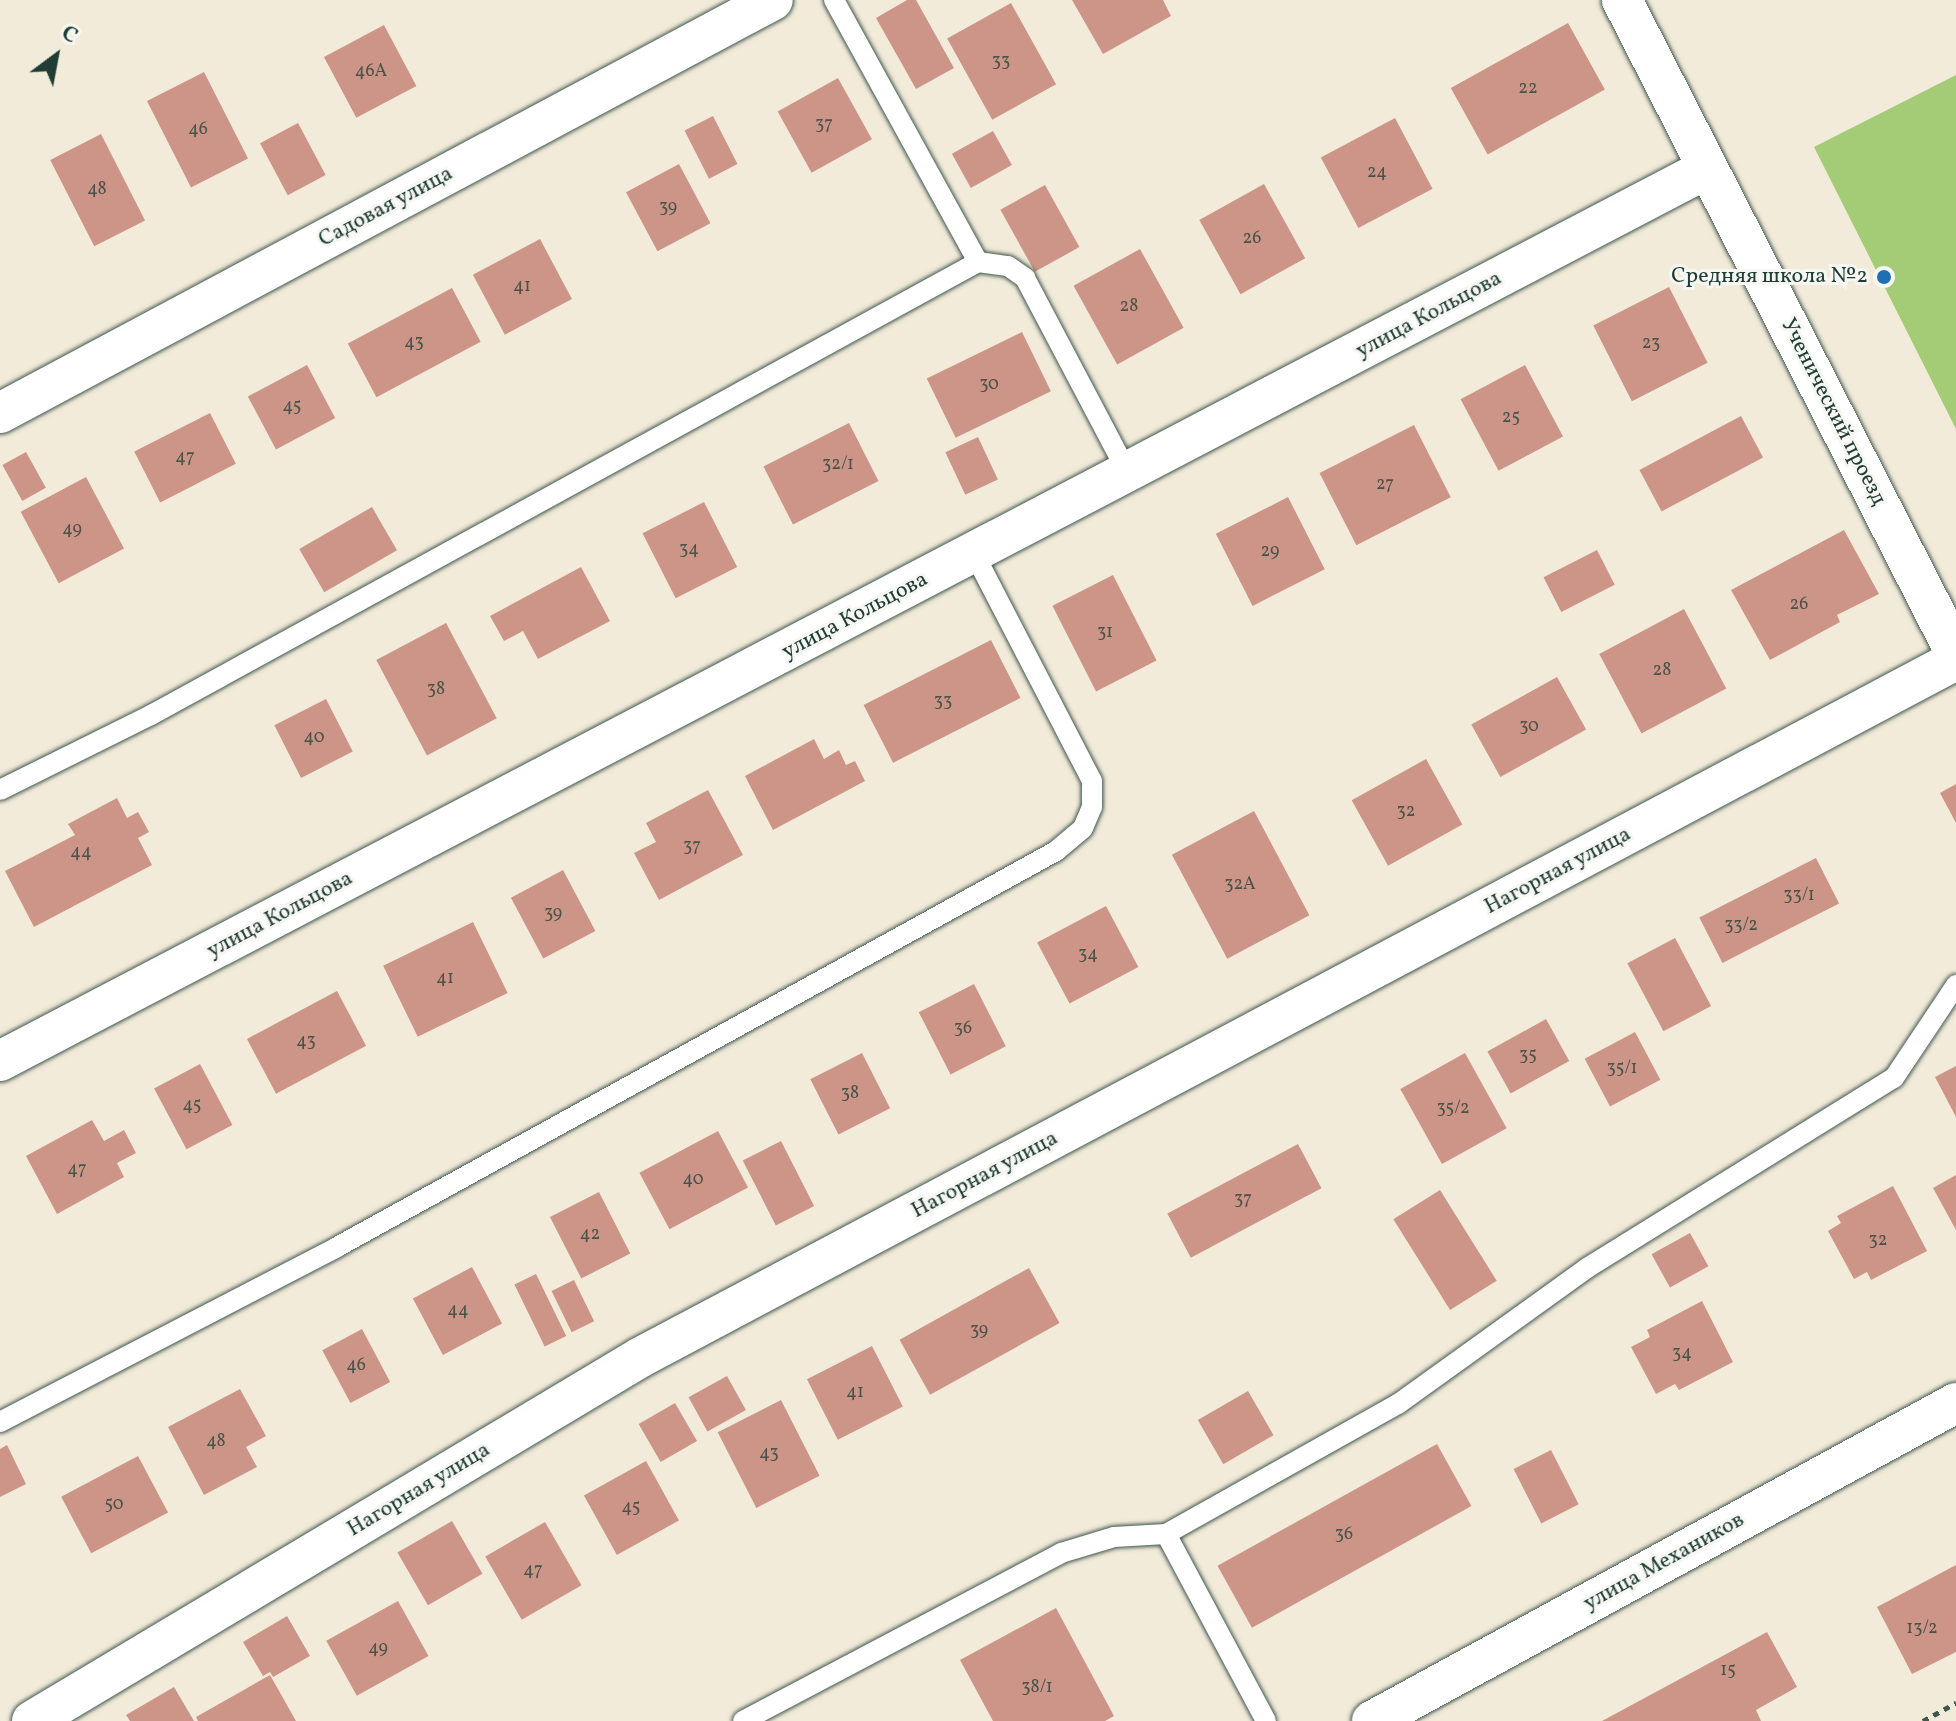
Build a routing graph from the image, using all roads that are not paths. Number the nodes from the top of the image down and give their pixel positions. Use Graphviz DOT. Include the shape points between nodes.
graph roads {
  1 [pos="773,0"];
  2 [pos="834,0"];
  3 [pos="1622,0"];
  4 [pos="1708,168"];
  5 [pos="978,262"];
  6 [pos="0,413"];
  7 [pos="1128,473"];
  8 [pos="974,553"];
  9 [pos="1956,654"];
  10 [pos="1956,660"];
  11 [pos="0,790"];
  12 [pos="1956,985"];
  13 [pos="0,1061"];
  14 [pos="1956,1403"];
  15 [pos="0,1422"];
  16 [pos="1166,1534"];
  17 [pos="32,1721"];
  18 [pos="743,1721"];
  19 [pos="1266,1721"];
  20 [pos="1372,1721"];
  1 -- 6 [label="street, Садовая улица"];
  2 -- 5 [label="lane"];
  3 -- 4 [label="street, Ученический проезд"];
  4 -- 7 [label="street, улица Кольцова"];
  4 -- 9 [label="street, Ученический проезд"];
  5 -- 7 [label="lane" via="1008,266 1025,278"];
  5 -- 11 [label="lane" via="151,715"];
  7 -- 8 [label="street, улица Кольцова"];
  8 -- 13 [label="street, улица Кольцова"];
  8 -- 15 [label="lane" via="1092,781 1092,807 1083,828 1056,851 351,1239"];
  10 -- 17 [label="street, Нагорная улица" via="641,1357"];
  12 -- 16 [label="lane" via="1894,1078 1587,1268 1398,1404"];
  14 -- 20 [label="street, улица Механиков"];
  16 -- 18 [label="lane" via="1114,1537 1061,1553 881,1653"];
  16 -- 19 [label="lane"];
}
